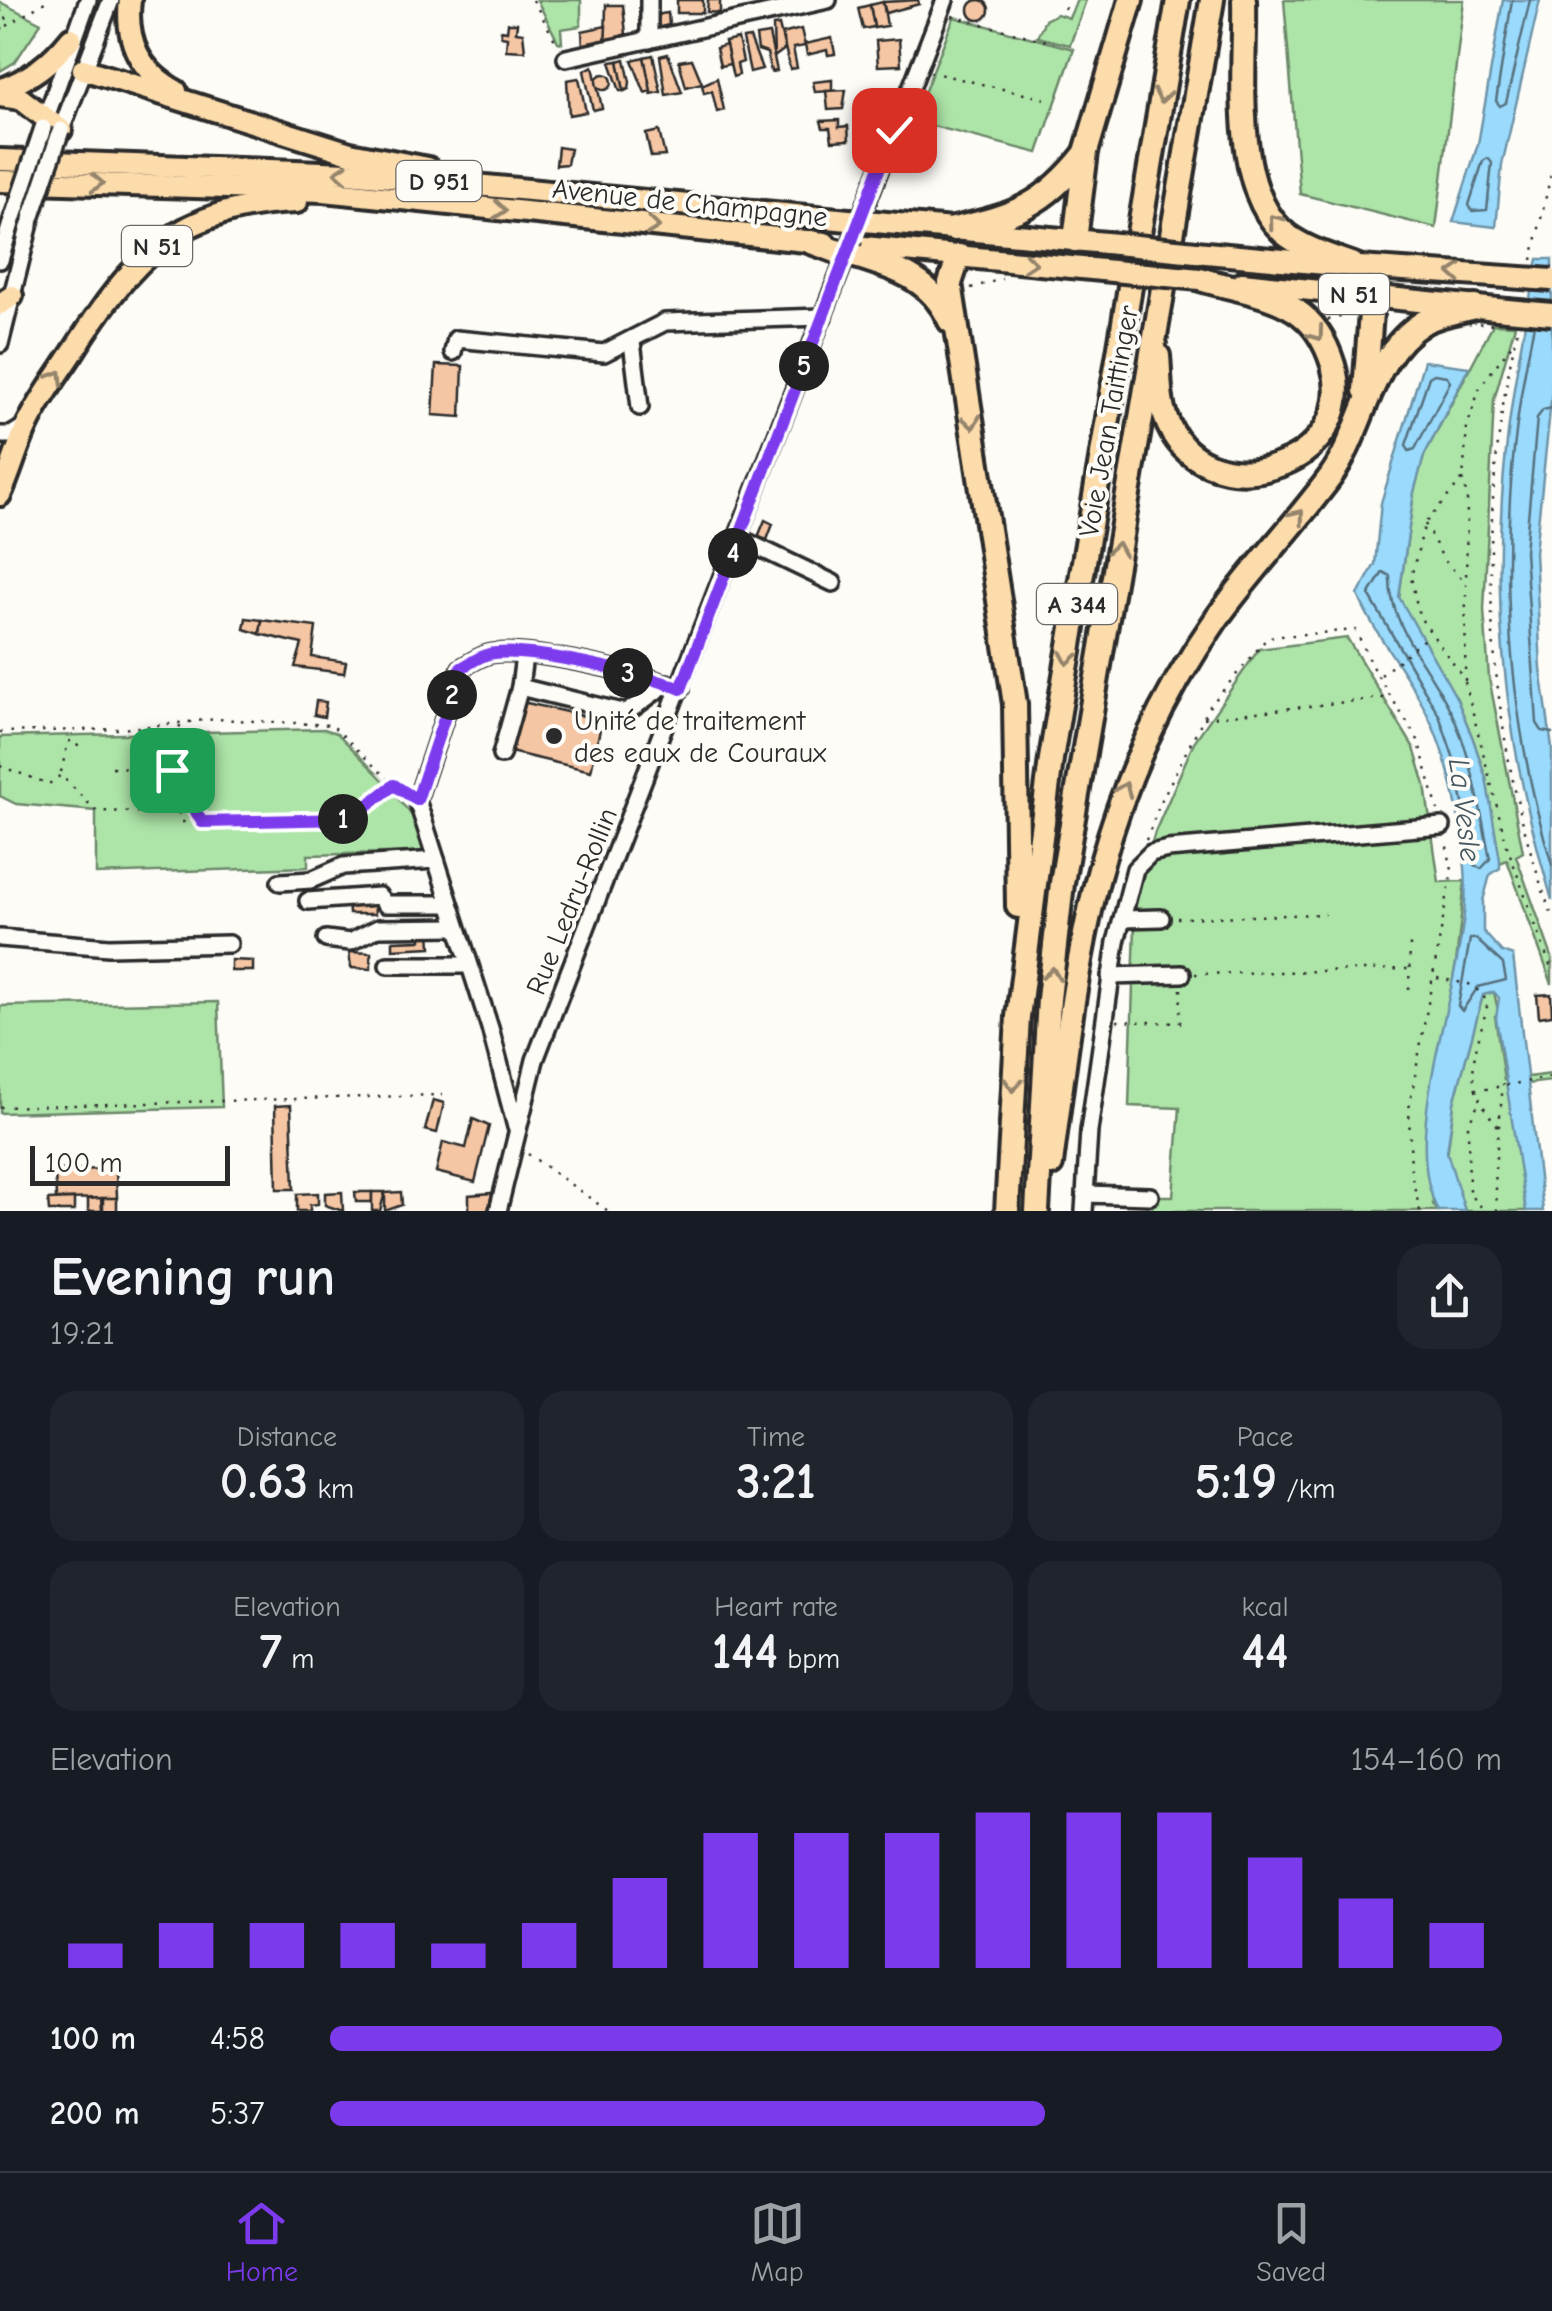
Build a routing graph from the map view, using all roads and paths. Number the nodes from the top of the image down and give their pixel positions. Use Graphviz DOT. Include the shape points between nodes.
graph roads {
  1 [pos="48,0"];
  2 [pos="88,0"];
  3 [pos="110,0"];
  4 [pos="130,0"];
  5 [pos="533,0"];
  6 [pos="649,0"];
  7 [pos="828,0"];
  8 [pos="1069,0"];
  9 [pos="1132,0"];
  10 [pos="1178,0"];
  11 [pos="1212,0"];
  12 [pos="1244,0"];
  13 [pos="782,5"];
  14 [pos="943,7"];
  15 [pos="0,10"];
  16 [pos="1064,10"];
  17 [pos="7,26"];
  18 [pos="0,33"];
  19 [pos="71,38"];
  20 [pos="649,40"];
  21 [pos="1054,44"];
  22 [pos="566,58"];
  23 [pos="919,69"];
  24 [pos="83,70"];
  25 [pos="56,86"];
  26 [pos="0,93"];
  27 [pos="1046,100"];
  28 [pos="209,108"];
  29 [pos="50,125"];
  30 [pos="1086,152"];
  31 [pos="0,160"];
  32 [pos="1552,169"];
  33 [pos="0,180"];
  34 [pos="682,204"];
  35 [pos="444,205"];
  36 [pos="849,220"];
  37 [pos="954,229"];
  38 [pos="978,232"];
  39 [pos="1075,240"];
  40 [pos="810,242"];
  41 [pos="850,250"];
  42 [pos="959,256"];
  43 [pos="0,260"];
  44 [pos="1531,265"];
  45 [pos="1072,267"];
  46 [pos="1359,267"];
  47 [pos="1200,279"];
  48 [pos="1552,280"];
  49 [pos="6,300"];
  50 [pos="1370,304"];
  51 [pos="1475,306"];
  52 [pos="1552,314"];
  53 [pos="823,317"];
  54 [pos="1156,318"];
  55 [pos="1517,330"];
  56 [pos="1515,341"];
  57 [pos="632,342"];
  58 [pos="959,342"];
  59 [pos="0,344"];
  60 [pos="452,352"];
  61 [pos="640,407"];
  62 [pos="1362,408"];
  63 [pos="28,424"];
  64 [pos="0,435"];
  65 [pos="1463,478"];
  66 [pos="0,496"];
  67 [pos="1425,523"];
  68 [pos="739,538"];
  69 [pos="1466,582"];
  70 [pos="833,583"];
  71 [pos="1430,634"];
  72 [pos="524,656"];
  73 [pos="1380,676"];
  74 [pos="1465,680"];
  75 [pos="520,686"];
  76 [pos="674,686"];
  77 [pos="1390,697"];
  78 [pos="1203,718"];
  79 [pos="180,723"];
  80 [pos="0,732"];
  81 [pos="81,749"];
  82 [pos="501,756"];
  83 [pos="0,766"];
  84 [pos="112,767"];
  85 [pos="172,770"];
  86 [pos="61,775"];
  87 [pos="394,785"];
  88 [pos="417,800"];
  89 [pos="202,822"];
  90 [pos="1442,826"];
  91 [pos="436,860"];
  92 [pos="280,882"];
  93 [pos="308,902"];
  94 [pos="450,904"];
  95 [pos="1325,914"];
  96 [pos="1552,916"];
  97 [pos="1161,918"];
  98 [pos="1122,919"];
  99 [pos="457,926"];
  100 [pos="0,938"];
  101 [pos="326,939"];
  102 [pos="1410,943"];
  103 [pos="229,944"];
  104 [pos="469,964"];
  105 [pos="388,965"];
  106 [pos="1409,969"];
  107 [pos="1552,970"];
  108 [pos="1182,974"];
  109 [pos="1110,976"];
  110 [pos="1436,978"];
  111 [pos="1410,988"];
  112 [pos="1018,1016"];
  113 [pos="1102,1020"];
  114 [pos="1552,1076"];
  115 [pos="1503,1084"];
  116 [pos="1473,1091"];
  117 [pos="442,1095"];
  118 [pos="1478,1103"];
  119 [pos="0,1108"];
  120 [pos="1498,1126"];
  121 [pos="516,1138"];
  122 [pos="1150,1196"];
  123 [pos="1084,1203"];
  124 [pos="498,1211"];
  125 [pos="608,1211"];
  126 [pos="1007,1211"];
  127 [pos="1036,1211"];
  128 [pos="1045,1211"];
  129 [pos="1485,1211"];
  130 [pos="1497,1211"];
  1 -- 17 [label="path"];
  2 -- 19 [label="street"];
  3 -- 24 [label="street"];
  4 -- 28 [label="main road" via="138,58 156,80"];
  5 -- 22 [label="path"];
  6 -- 20 [label="street"];
  7 -- 13 [label="street"];
  8 -- 16 [label="path"];
  9 -- 30 [label="highway"];
  10 -- 112 [label="highway, Voie Jean Taittinger / A 344, one-way" via="1051,758"];
  11 -- 54 [label="highway, Voie Jean Taittinger / A 344"];
  46 -- 12 [label="highway, one-way" via="1286,235 1254,190"];
  13 -- 20 [label="street"];
  14 -- 21 [label="path"];
  14 -- 23 [label="street, Rue Ledru-Rollin"];
  15 -- 17 [label="path"];
  17 -- 18 [label="path"];
  19 -- 25 [label="street"];
  19 -- 26 [label="main road" via="43,68"];
  20 -- 22 [label="street"];
  23 -- 27 [label="path"];
  23 -- 53 [label="street, Rue Ledru-Rollin"];
  24 -- 25 [label="street"];
  24 -- 28 [label="main road"];
  24 -- 29 [label="street"];
  25 -- 29 [label="street"];
  26 -- 29 [label="main road" via="21,99"];
  28 -- 34 [label="main road" via="375,159 642,192"];
  29 -- 43 [label="street, bridge"];
  29 -- 49 [label="street, bridge"];
  30 -- 37 [label="highway" via="1060,186 1028,207"];
  30 -- 39 [label="highway"];
  34 -- 31 [label="main road, Avenue de Champagne / D 951, one-way" via="348,173"];
  32 -- 44 [label="path"];
  33 -- 35 [label="main road, Avenue de Champagne / D 951, one-way" via="324,191"];
  34 -- 36 [label="main road, Avenue de Champagne / D 951"];
  35 -- 40 [label="main road, Avenue de Champagne / D 951, one-way"];
  63 -- 35 [label="main road, N 51, one-way" via="109,295 171,234 253,204"];
  36 -- 37 [label="main road, Avenue de Champagne / N 51, bridge"];
  37 -- 38 [label="main road, Avenue de Champagne / N 51"];
  38 -- 39 [label="main road, Avenue de Champagne / N 51"];
  38 -- 42 [label="main road"];
  39 -- 45 [label="main road"];
  39 -- 46 [label="main road, Avenue de Champagne / N 51, bridge"];
  40 -- 41 [label="highway"];
  41 -- 42 [label="main road, Avenue de Champagne / N 51"];
  41 -- 58 [label="highway" via="925,285 940,299"];
  42 -- 45 [label="main road, Avenue de Champagne / N 51, one-way"];
  42 -- 58 [label="highway" via="950,283"];
  45 -- 47 [label="main road, Avenue de Champagne / N 51, bridge"];
  48 -- 46 [label="main road, Avenue de Champagne / N 51, one-way, bridge"];
  46 -- 50 [label="main road"];
  47 -- 50 [label="main road, Avenue de Champagne / N 51"];
  47 -- 54 [label="highway, one-way" via="1284,303 1323,340 1335,372 1334,407 1308,450 1281,467 1248,473 1191,454 1164,415"];
  49 -- 59 [label="street"];
  50 -- 51 [label="main road, Avenue de Champagne / N 51"];
  50 -- 62 [label="highway"];
  51 -- 52 [label="main road, Avenue de Champagne / N 51, bridge"];
  51 -- 62 [label="highway" via="1426,321 1400,341"];
  53 -- 57 [label="street" via="665,322"];
  53 -- 68 [label="street, Rue Ledru-Rollin"];
  127 -- 54 [label="highway, Voie Jean Taittinger / A 344, one-way" via="1062,883"];
  55 -- 56 [label="path"];
  56 -- 65 [label="path" via="1480,387 1467,427"];
  56 -- 96 [label="path" via="1492,486 1490,571 1500,706 1528,846"];
  57 -- 60 [label="street" via="604,353 456,340"];
  57 -- 61 [label="street"];
  58 -- 112 [label="highway, one-way" via="1015,704"];
  128 -- 62 [label="highway, one-way" via="1071,992 1094,882 1128,777 1217,618 1331,474"];
  63 -- 64 [label="street"];
  63 -- 66 [label="main road, N 51"];
  65 -- 67 [label="path"];
  65 -- 69 [label="path"];
  67 -- 69 [label="path" via="1444,560"];
  67 -- 71 [label="path" via="1410,578"];
  68 -- 70 [label="street"];
  68 -- 76 [label="street, Rue Ledru-Rollin"];
  69 -- 74 [label="path"];
  71 -- 73 [label="path"];
  71 -- 74 [label="path"];
  72 -- 75 [label="street"];
  72 -- 76 [label="street"];
  72 -- 88 [label="street" via="489,654 461,668"];
  74 -- 107 [label="path" via="1507,846"];
  75 -- 76 [label="street" via="626,713"];
  75 -- 82 [label="street"];
  76 -- 121 [label="street, Rue Ledru-Rollin" via="535,1060"];
  77 -- 78 [label="path"];
  79 -- 80 [label="path"];
  79 -- 85 [label="path"];
  79 -- 87 [label="path" via="332,726"];
  81 -- 86 [label="path" via="68,742"];
  83 -- 86 [label="path" via="49,784"];
  84 -- 85 [label="path"];
  85 -- 89 [label="path"];
  86 -- 89 [label="path" via="96,811 180,812 182,822"];
  87 -- 88 [label="path"];
  87 -- 89 [label="path" via="350,819"];
  88 -- 91 [label="street"];
  90 -- 98 [label="street" via="1152,853 1136,870"];
  91 -- 92 [label="street" via="343,866 311,880"];
  91 -- 94 [label="street"];
  93 -- 94 [label="street" via="379,896 385,904"];
  94 -- 99 [label="street"];
  95 -- 97 [label="path"];
  97 -- 98 [label="street"];
  98 -- 109 [label="street"];
  99 -- 101 [label="street" via="378,928 350,942"];
  99 -- 104 [label="street"];
  100 -- 103 [label="street" via="108,947"];
  102 -- 106 [label="path"];
  104 -- 105 [label="street"];
  104 -- 121 [label="street"];
  106 -- 108 [label="path"];
  106 -- 111 [label="path"];
  108 -- 109 [label="street"];
  108 -- 113 [label="path" via="1180,1023"];
  109 -- 113 [label="street"];
  110 -- 116 [label="path" via="1473,986 1488,1002"];
  112 -- 126 [label="highway, Voie Jean Taittinger / A 344, one-way"];
  113 -- 123 [label="street"];
  114 -- 115 [label="path"];
  115 -- 116 [label="path"];
  115 -- 120 [label="path"];
  116 -- 118 [label="path"];
  117 -- 119 [label="path"];
  118 -- 120 [label="path"];
  118 -- 129 [label="path" via="1468,1125 1469,1194"];
  120 -- 130 [label="path"];
  121 -- 124 [label="street, Rue Ledru-Rollin"];
  121 -- 125 [label="path"];
  122 -- 123 [label="street"];
}
